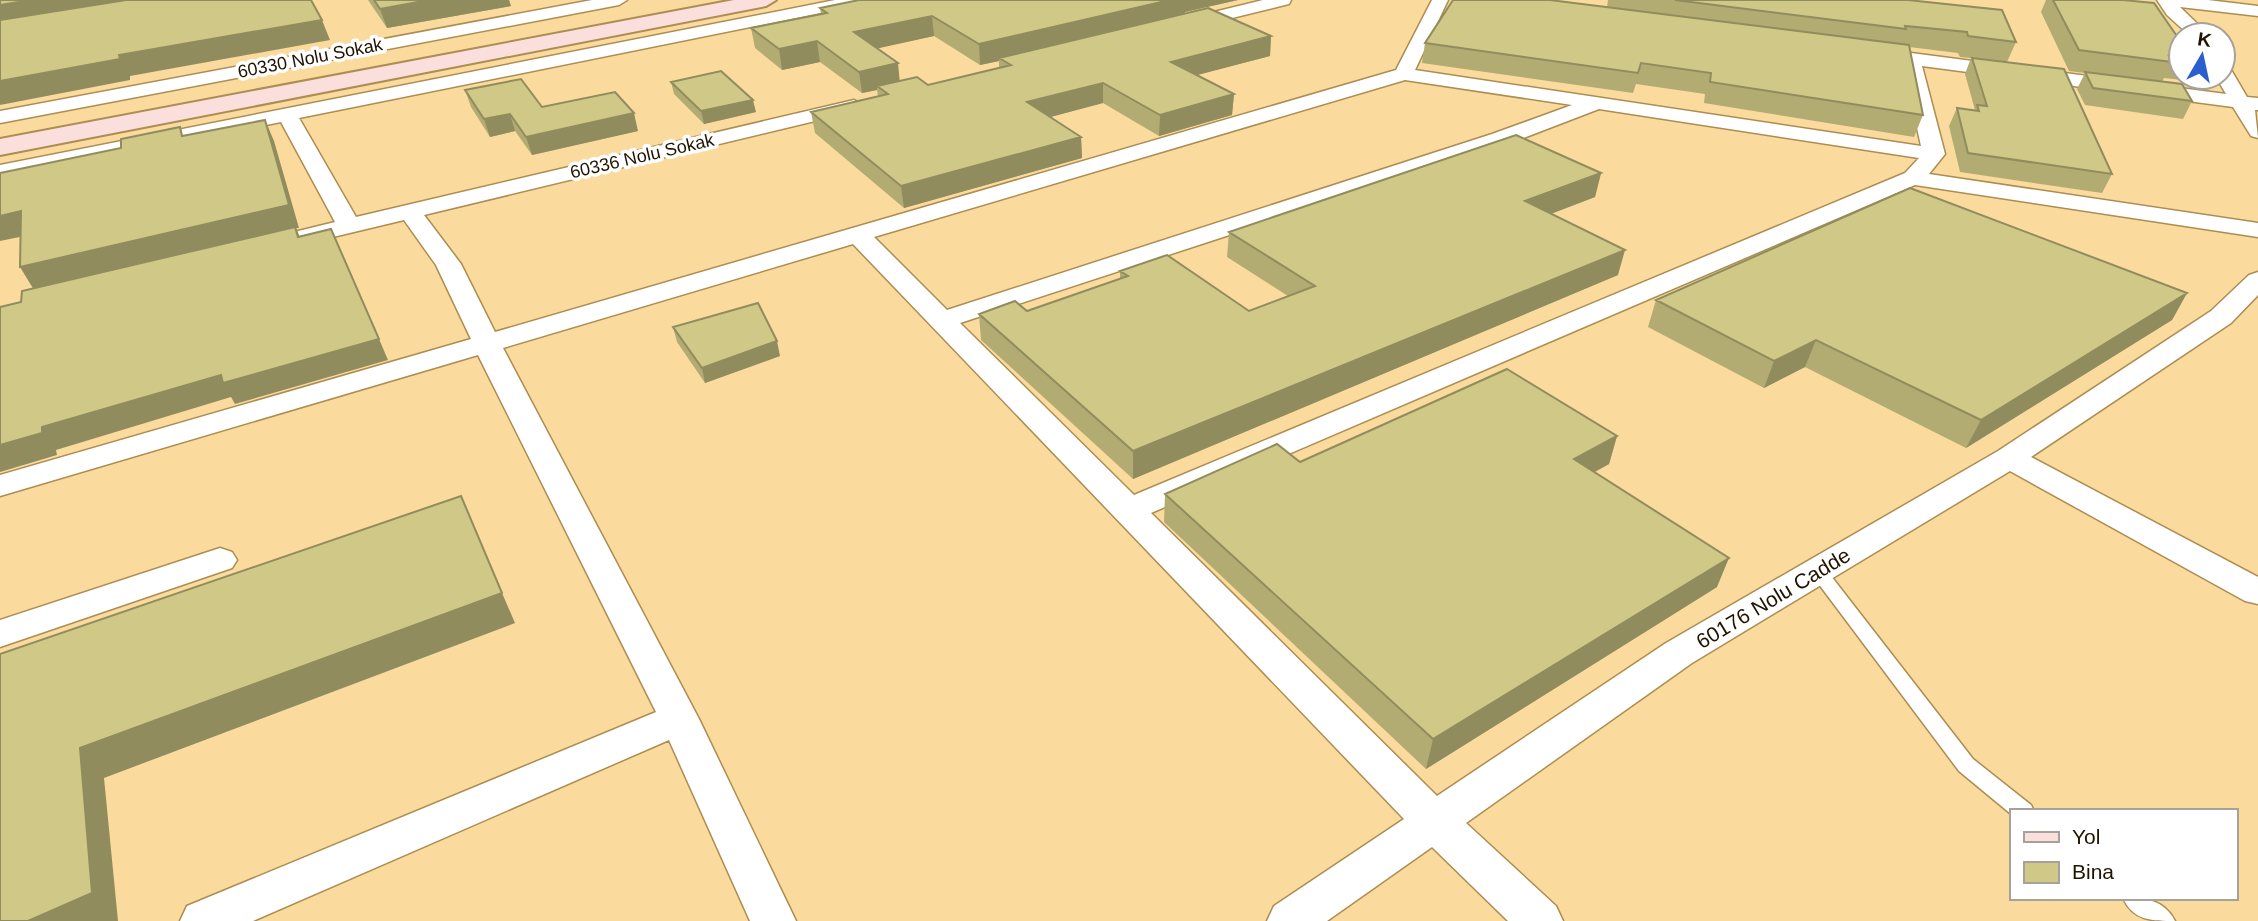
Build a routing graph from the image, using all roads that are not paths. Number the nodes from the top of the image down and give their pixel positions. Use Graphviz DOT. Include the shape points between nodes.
graph roads {
  1 [pos="691,0"];
  2 [pos="766,0"];
  3 [pos="860,0"];
  4 [pos="1279,0"];
  5 [pos="1440,0"];
  6 [pos="2169,0"];
  7 [pos="618,3"];
  8 [pos="2258,11"];
  9 [pos="2184,21"];
  10 [pos="1168,29"];
  11 [pos="1844,50"];
  12 [pos="1911,59"];
  13 [pos="1404,74"];
  14 [pos="2237,89"];
  15 [pos="879,100"];
  16 [pos="1596,103"];
  17 [pos="2249,103"];
  18 [pos="287,115"];
  19 [pos="0,117"];
  20 [pos="0,131"];
  21 [pos="2258,132"];
  22 [pos="0,147"];
  23 [pos="1934,154"];
  24 [pos="0,172"];
  25 [pos="1913,178"];
  26 [pos="410,212"];
  27 [pos="349,226"];
  28 [pos="2258,230"];
  29 [pos="859,236"];
  30 [pos="269,245"];
  31 [pos="2258,280"];
  32 [pos="942,320"];
  33 [pos="487,344"];
  34 [pos="2009,458"];
  35 [pos="0,486"];
  36 [pos="1128,510"];
  37 [pos="220,560"];
  38 [pos="1818,571"];
  39 [pos="2258,592"];
  40 [pos="0,634"];
  41 [pos="679,719"];
  42 [pos="2020,809"];
  43 [pos="1434,821"];
  44 [pos="2137,900"];
  45 [pos="203,921"];
  46 [pos="773,921"];
  47 [pos="1290,921"];
  48 [pos="1540,921"];
  49 [pos="2163,921"];
  1 -- 7 [label="street"];
  2 -- 22 [label="street"];
  3 -- 18 [label="street"];
  4 -- 10 [label="street"];
  5 -- 13 [label="street"];
  6 -- 8 [label="street"];
  6 -- 9 [label="street"];
  7 -- 19 [label="street, 60330 Nolu Sokak"];
  7 -- 20 [label="street"];
  11 -- 12 [label="street"];
  12 -- 17 [label="street"];
  12 -- 23 [label="street"];
  13 -- 16 [label="street"];
  13 -- 29 [label="street"];
  14 -- 17 [label="street"];
  15 -- 26 [label="street, 60336 Nolu Sokak"];
  16 -- 23 [label="street"];
  16 -- 32 [label="street" via="1500,139"];
  17 -- 21 [label="street"];
  18 -- 24 [label="street"];
  18 -- 27 [label="street"];
  23 -- 25 [label="street"];
  25 -- 28 [label="street"];
  25 -- 36 [label="street"];
  26 -- 27 [label="street, 60336 Nolu Sokak"];
  26 -- 33 [label="street" via="448,264"];
  27 -- 30 [label="street, 60336 Nolu Sokak"];
  29 -- 32 [label="street"];
  29 -- 33 [label="street"];
  31 -- 34 [label="street, 60176 Nolu Cadde" via="2221,317"];
  32 -- 36 [label="street"];
  33 -- 35 [label="street"];
  33 -- 41 [label="street"];
  34 -- 38 [label="street, 60176 Nolu Cadde"];
  34 -- 39 [label="street"];
  36 -- 43 [label="street"];
  37 -- 40 [label="street"];
  38 -- 42 [label="lane" via="1965,765"];
  38 -- 43 [label="street, 60176 Nolu Cadde" via="1679,653"];
  41 -- 45 [label="street"];
  41 -- 46 [label="street"];
  43 -- 47 [label="street, 60176 Nolu Cadde"];
  43 -- 48 [label="street"];
  44 -- 49 [label="lane"];
}
